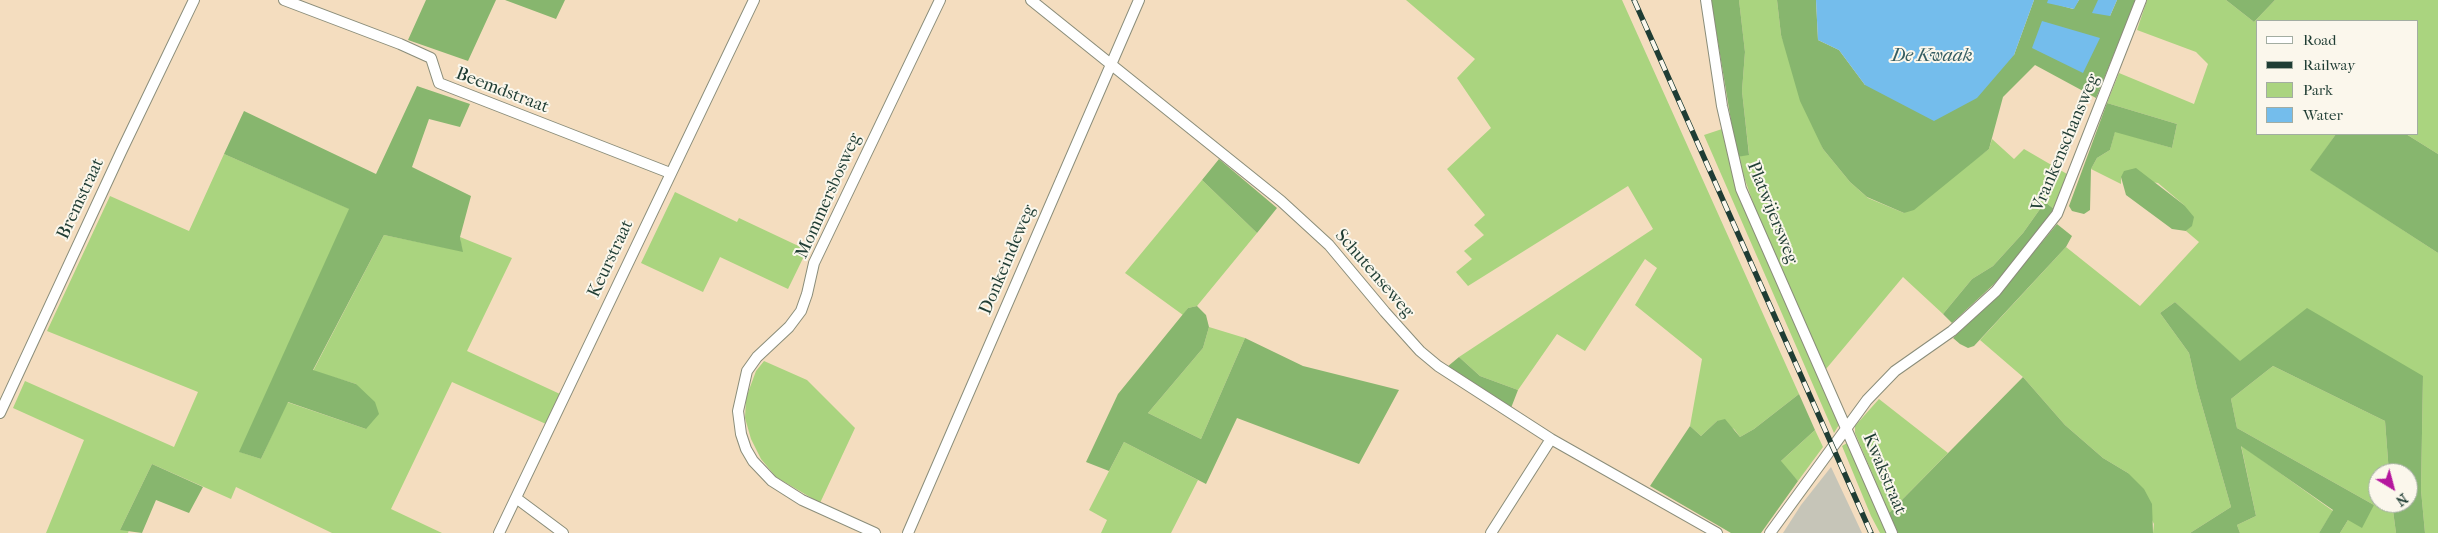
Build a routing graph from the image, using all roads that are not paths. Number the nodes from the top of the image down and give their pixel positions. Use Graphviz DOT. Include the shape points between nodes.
graph roads {
  1 [pos="194,0"];
  2 [pos="284,0"];
  3 [pos="754,0"];
  4 [pos="940,0"];
  5 [pos="1031,0"];
  6 [pos="1139,0"];
  7 [pos="1706,0"];
  8 [pos="2142,0"];
  9 [pos="1111,63"];
  10 [pos="670,174"];
  11 [pos="0,414"];
  12 [pos="1846,427"];
  13 [pos="1551,439"];
  14 [pos="516,498"];
  15 [pos="499,533"];
  16 [pos="563,533"];
  17 [pos="876,533"];
  18 [pos="908,533"];
  19 [pos="1491,533"];
  20 [pos="1717,533"];
  21 [pos="1770,533"];
  22 [pos="1892,533"];
  1 -- 11 [label="street, Bremstraat"];
  2 -- 10 [label="street, Beemdstraat" via="431,58 439,83"];
  3 -- 10 [label="street, Keurstraat"];
  4 -- 17 [label="street, Mommersbosweg" via="814,263 801,311 747,371 738,410 746,449 772,481 802,500"];
  5 -- 9 [label="street, Schutenseweg"];
  6 -- 9 [label="street, Donkeindeweg"];
  7 -- 12 [label="street, Platwijersweg" via="1722,106 1741,189"];
  8 -- 12 [label="street, Vrankenschansweg" via="2057,214 1996,291 1952,331 1895,370"];
  9 -- 13 [label="street, Schutenseweg" via="1281,201 1329,245 1420,351 1445,371"];
  9 -- 18 [label="street, Donkeindeweg"];
  10 -- 14 [label="street, Keurstraat"];
  12 -- 21 [label="street, Vrankenschansweg"];
  12 -- 22 [label="street, Kwakstraat"];
  13 -- 19 [label="street"];
  13 -- 20 [label="street, Schutenseweg"];
  14 -- 15 [label="street, Keurstraat"];
  14 -- 16 [label="street"];
}
